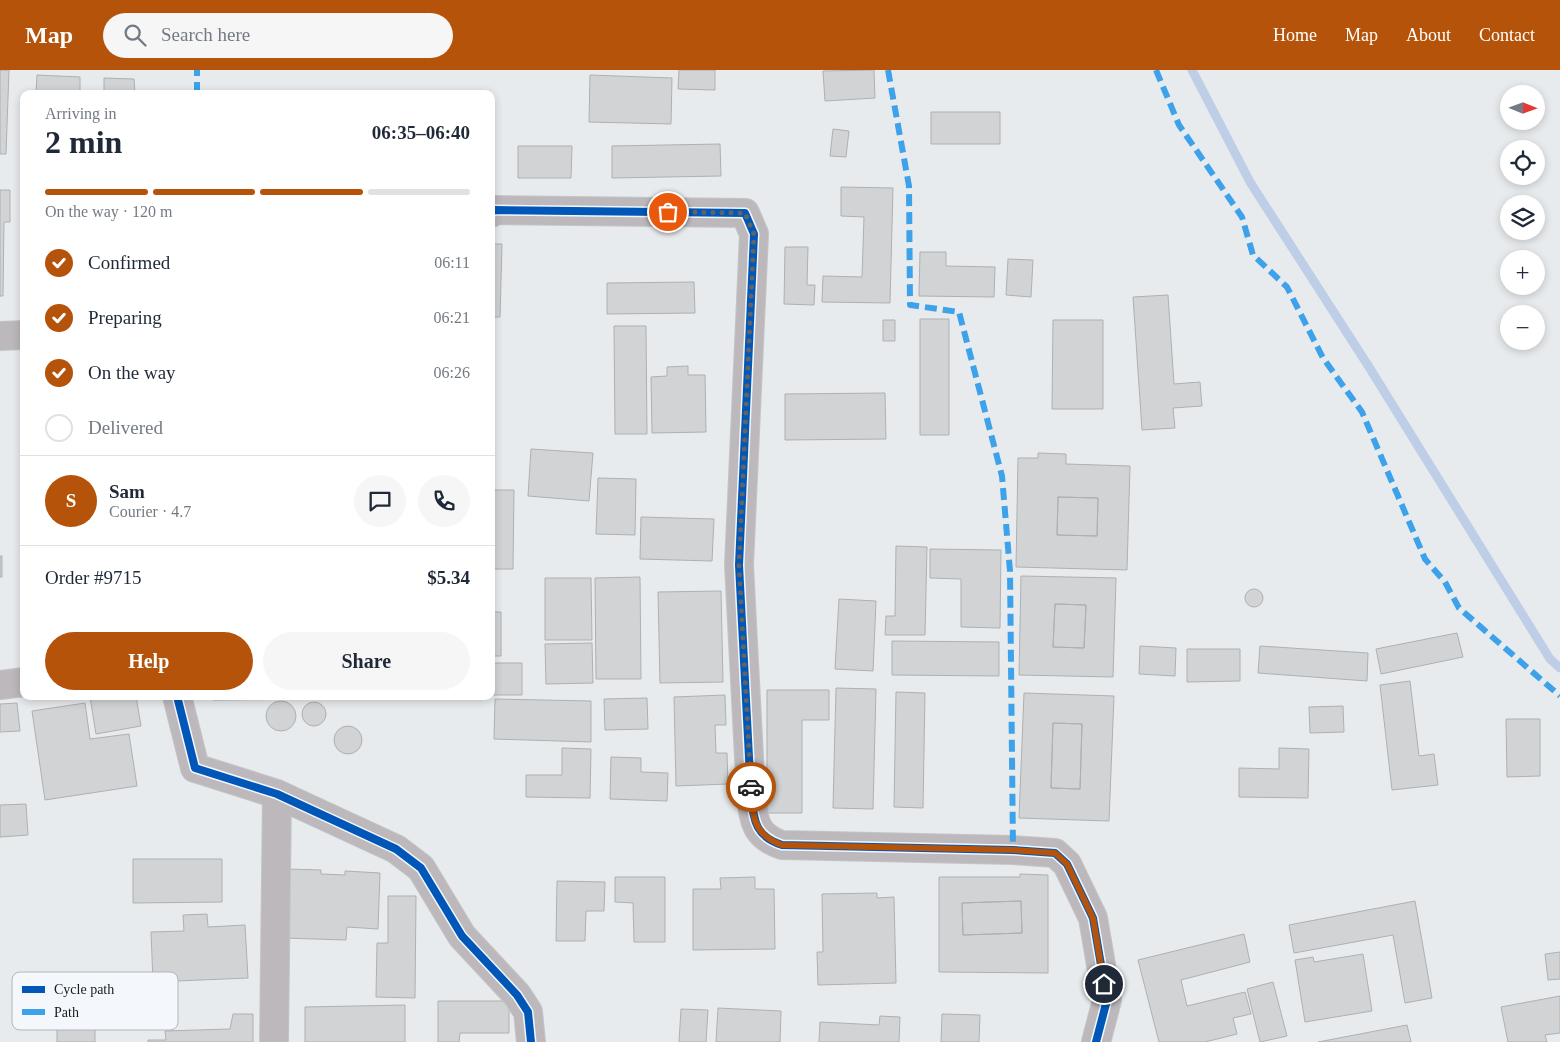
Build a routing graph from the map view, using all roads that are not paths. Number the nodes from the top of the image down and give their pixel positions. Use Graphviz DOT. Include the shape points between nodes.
graph roads {
  1 [pos="495,210"];
  2 [pos="0,336"];
  3 [pos="20,336"];
  4 [pos="20,682"];
  5 [pos="0,685"];
  6 [pos="178,700"];
  7 [pos="277,794"];
  8 [pos="274,1042"];
  9 [pos="531,1042"];
  10 [pos="1096,1042"];
  1 -- 10 [label="street" via="745,213 754,234 739,565 751,796 759,832 768,840 782,845 1055,853 1067,864 1093,918 1107,1000"];
  2 -- 3 [label="street"];
  4 -- 5 [label="street"];
  6 -- 7 [label="street" via="195,768"];
  7 -- 8 [label="street"];
  7 -- 9 [label="street" via="396,850 421,868 462,936 517,995 528,1012"];
}
